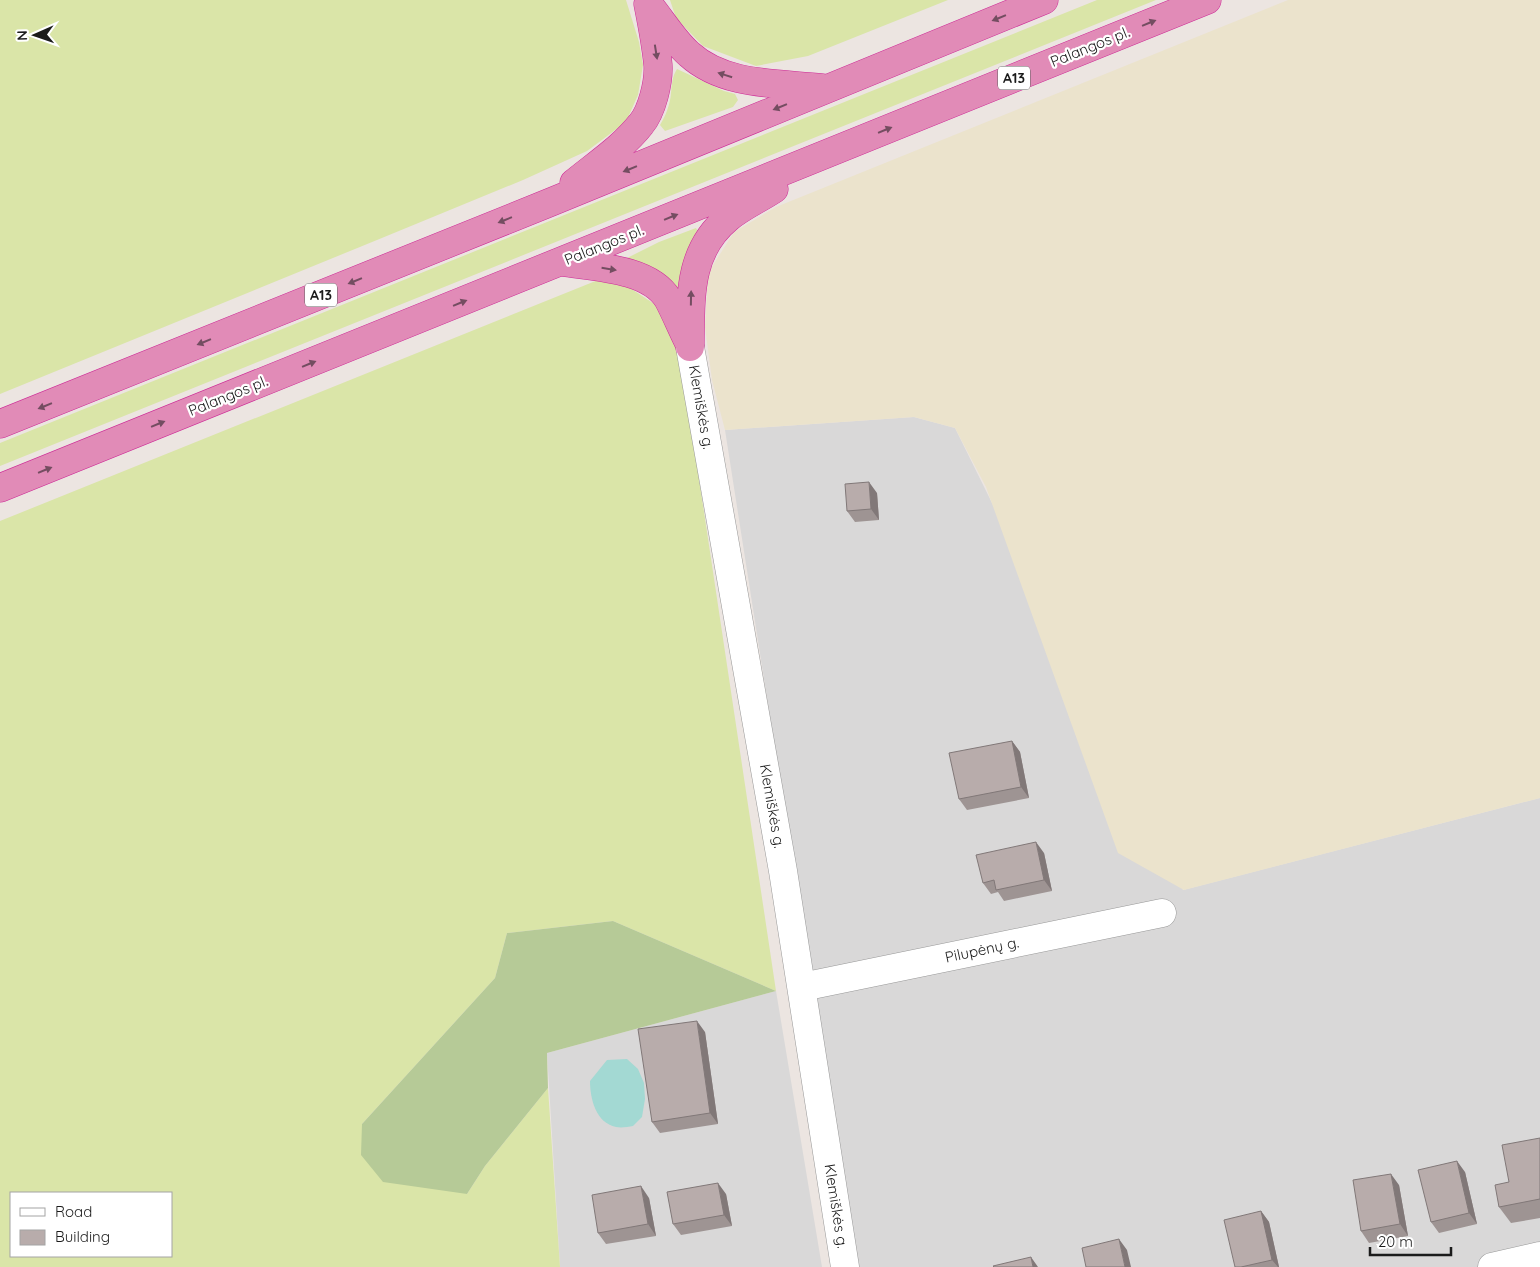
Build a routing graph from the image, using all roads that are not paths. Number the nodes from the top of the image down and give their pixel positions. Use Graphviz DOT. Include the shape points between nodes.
graph roads {
  1 [pos="1044,0"];
  2 [pos="1207,0"];
  3 [pos="826,88"];
  4 [pos="839,148"];
  5 [pos="551,202"];
  6 [pos="561,262"];
  7 [pos="690,347"];
  8 [pos="0,424"];
  9 [pos="0,488"];
  10 [pos="1162,913"];
  11 [pos="802,987"];
  12 [pos="1540,1256"];
  13 [pos="845,1267"];
  14 [pos="1492,1267"];
  1 -- 3 [label="highway, A13, one-way"];
  4 -- 2 [label="highway, Palangos pl. / A13, one-way"];
  3 -- 5 [label="highway, A13, one-way"];
  3 -- 5 [label="highway, one-way" via="735,78 706,68 687,53 648,4 658,66 657,85 643,123"];
  6 -- 4 [label="highway, Palangos pl. / A13, one-way"];
  7 -- 4 [label="highway, one-way" via="694,272 712,235 728,218"];
  5 -- 8 [label="highway, A13, one-way"];
  6 -- 7 [label="highway, one-way" via="616,270 655,285 667,298"];
  9 -- 6 [label="highway, Palangos pl. / A13, one-way"];
  7 -- 11 [label="street, Klemiškės g."];
  10 -- 11 [label="street, Pilupėnų g."];
  11 -- 13 [label="street, Klemiškės g."];
  12 -- 14 [label="street"];
}
